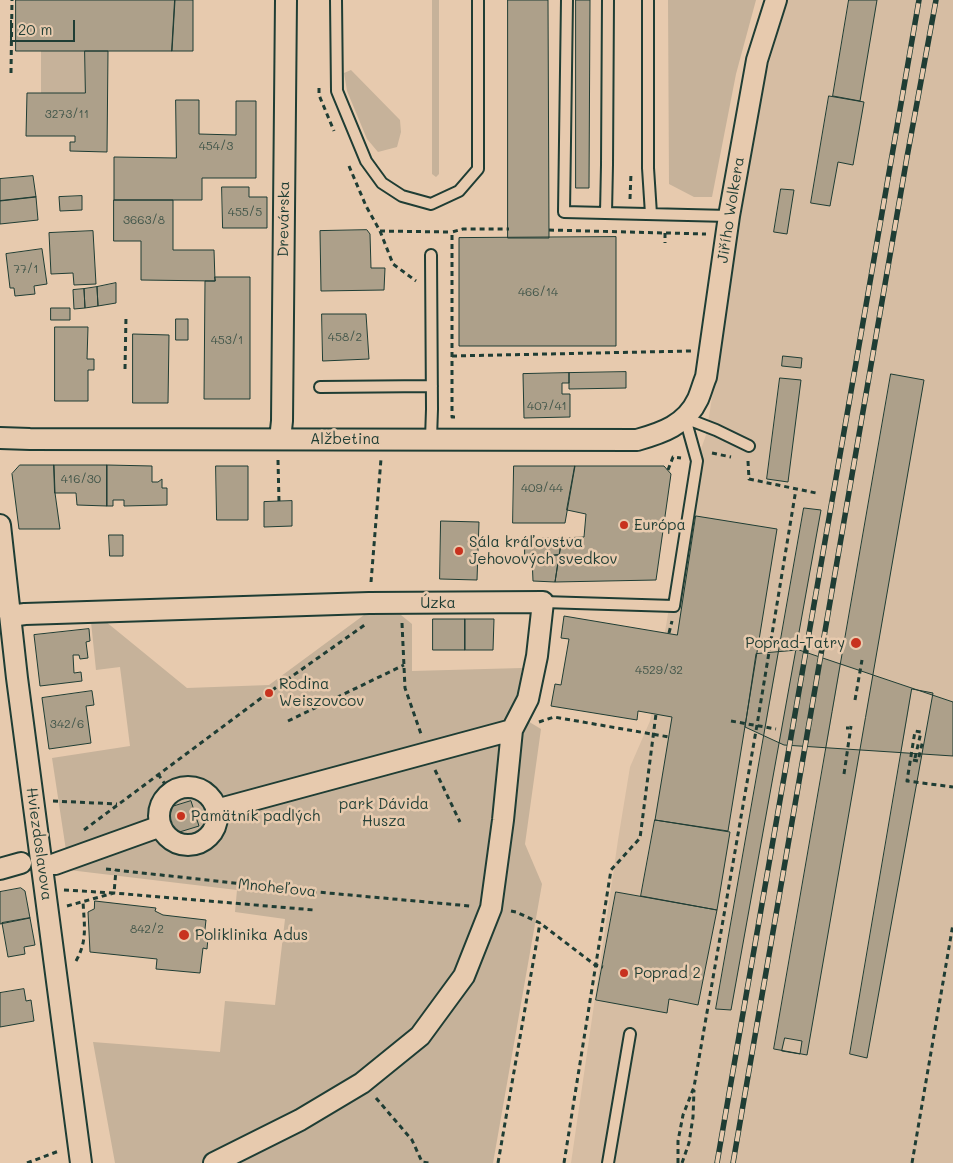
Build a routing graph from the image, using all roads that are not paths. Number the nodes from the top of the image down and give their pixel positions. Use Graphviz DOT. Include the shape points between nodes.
graph roads {
  1 [pos="286,0"];
  2 [pos="336,0"];
  3 [pos="478,0"];
  4 [pos="568,0"];
  5 [pos="608,0"];
  6 [pos="648,0"];
  7 [pos="776,0"];
  8 [pos="606,213"];
  9 [pos="651,214"];
  10 [pos="729,216"];
  11 [pos="432,255"];
  12 [pos="432,386"];
  13 [pos="320,387"];
  14 [pos="685,418"];
  15 [pos="0,438"];
  16 [pos="432,439"];
  17 [pos="749,446"];
  18 [pos="279,448"];
  19 [pos="0,525"];
  20 [pos="3,571"];
  21 [pos="542,602"];
  22 [pos="10,616"];
  23 [pos="512,730"];
  24 [pos="216,810"];
  25 [pos="161,826"];
  26 [pos="21,862"];
  27 [pos="55,864"];
  28 [pos="0,868"];
  29 [pos="630,1034"];
  30 [pos="81,1163"];
  31 [pos="214,1163"];
  32 [pos="608,1163"];
  1 -- 18 [label="street, Drevárska"];
  2 -- 3 [label="lane" via="337,91 366,161 382,183 402,196 430,204 458,191 478,169"];
  4 -- 8 [label="lane" via="564,212"];
  5 -- 8 [label="lane"];
  6 -- 9 [label="lane"];
  7 -- 10 [label="street, Jiřího Wolkera" via="756,60"];
  8 -- 9 [label="lane"];
  9 -- 10 [label="lane"];
  10 -- 14 [label="street, Jiřího Wolkera" via="706,377 697,401"];
  11 -- 12 [label="lane"];
  12 -- 13 [label="lane"];
  12 -- 16 [label="lane"];
  14 -- 16 [label="street, Alžbetina" via="661,433 637,440"];
  14 -- 17 [label="lane"];
  14 -- 21 [label="lane, Úzka" via="697,461 674,606"];
  15 -- 18 [label="street, Alžbetina"];
  16 -- 18 [label="street, Alžbetina"];
  19 -- 20 [label="street, Hviezdoslavova"];
  20 -- 22 [label="street, Hviezdoslavova"];
  21 -- 22 [label="street, Úzka" via="369,603"];
  21 -- 23 [label="street" via="537,656 528,699"];
  22 -- 30 [label="street, Hviezdoslavova"];
  23 -- 24 [label="street"];
  23 -- 31 [label="street" via="491,908 464,976 420,1036 362,1083 300,1120"];
  24 -- 25 [label="street" via="215,827 196,844 171,840"];
  24 -- 25 [label="street" via="207,794 198,789 180,788 162,804"];
  25 -- 27 [label="street"];
  26 -- 28 [label="street"];
  29 -- 32 [label="lane"];
}
